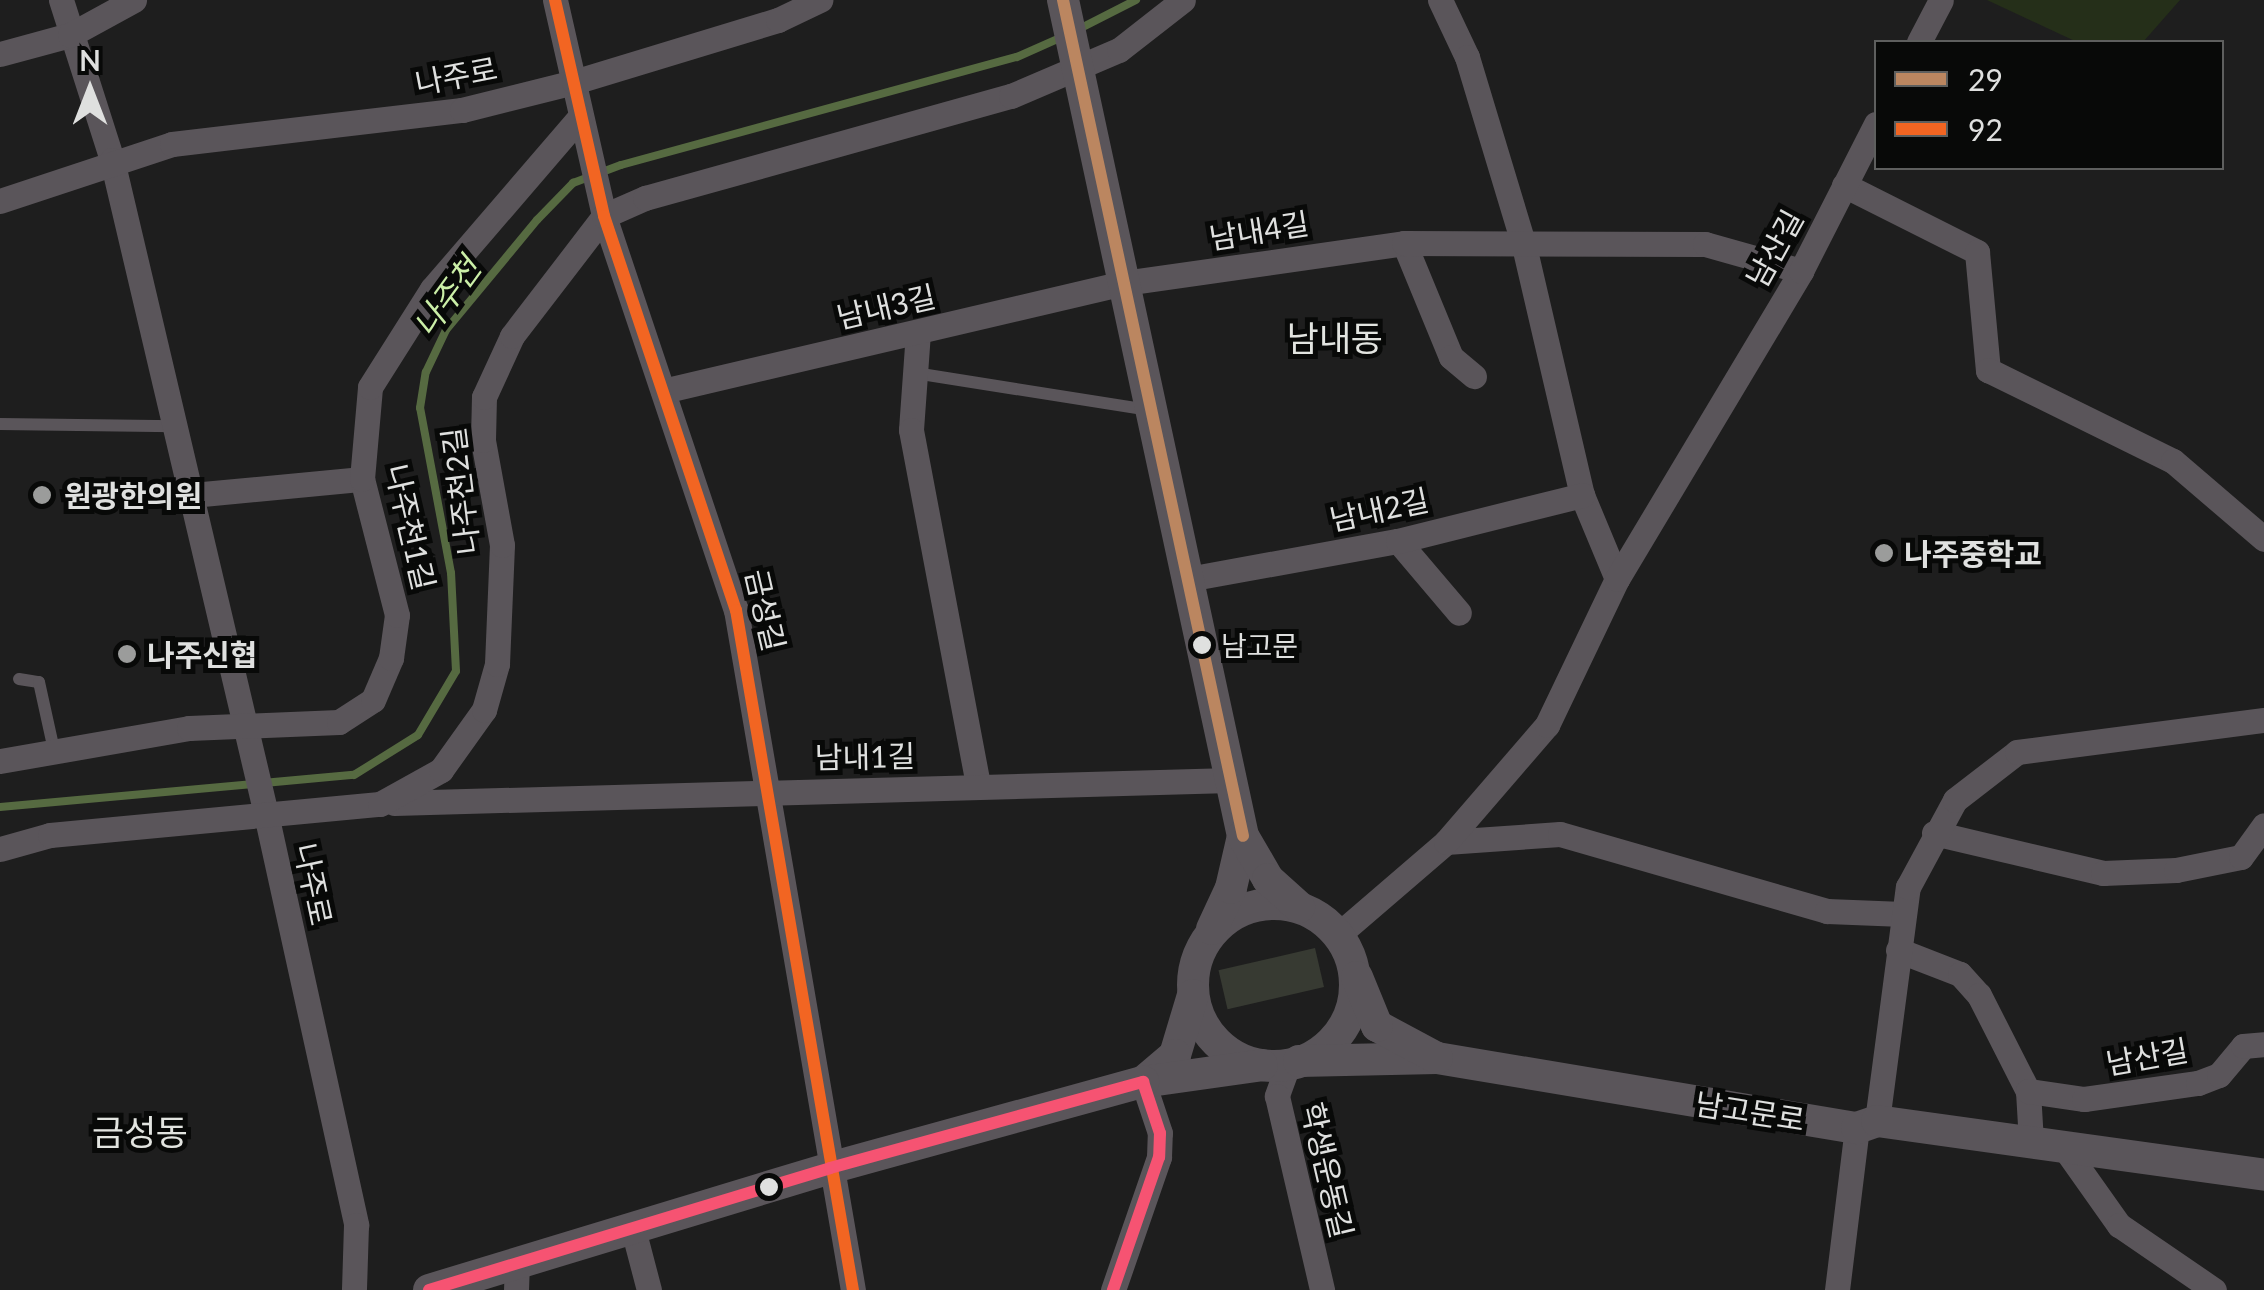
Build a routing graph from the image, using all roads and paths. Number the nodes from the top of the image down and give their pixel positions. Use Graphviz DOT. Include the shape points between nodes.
graph roads {
  1 [pos="61,0"];
  2 [pos="134,0"];
  3 [pos="555,0"];
  4 [pos="820,0"];
  5 [pos="1063,0"];
  6 [pos="1183,0"];
  7 [pos="1440,0"];
  8 [pos="1941,0"];
  9 [pos="70,35"];
  10 [pos="1920,40"];
  11 [pos="0,54"];
  12 [pos="1077,63"];
  13 [pos="574,82"];
  14 [pos="582,116"];
  15 [pos="1874,128"];
  16 [pos="112,160"];
  17 [pos="1844,186"];
  18 [pos="0,201"];
  19 [pos="604,216"];
  20 [pos="1404,242"];
  21 [pos="1524,246"];
  22 [pos="1801,271"];
  23 [pos="1124,283"];
  24 [pos="918,332"];
  25 [pos="915,374"];
  26 [pos="1474,376"];
  27 [pos="663,391"];
  28 [pos="1150,410"];
  29 [pos="0,424"];
  30 [pos="176,426"];
  31 [pos="362,479"];
  32 [pos="192,494"];
  33 [pos="1582,494"];
  34 [pos="2264,540"];
  35 [pos="1398,541"];
  36 [pos="1188,579"];
  37 [pos="1617,579"];
  38 [pos="1459,613"];
  39 [pos="20,680"];
  40 [pos="2264,720"];
  41 [pos="244,726"];
  42 [pos="54,750"];
  43 [pos="0,761"];
  44 [pos="1232,780"];
  45 [pos="978,786"];
  46 [pos="766,791"];
  47 [pos="380,804"];
  48 [pos="264,808"];
  49 [pos="2264,825"];
  50 [pos="1934,833"];
  51 [pos="1243,836"];
  52 [pos="1446,842"];
  53 [pos="0,849"];
  54 [pos="1299,907"];
  55 [pos="1902,914"];
  56 [pos="1338,935"];
  57 [pos="1203,945"];
  58 [pos="1898,950"];
  59 [pos="1354,966"];
  60 [pos="1193,995"];
  61 [pos="2264,1044"];
  62 [pos="1437,1058"];
  63 [pos="1283,1064"];
  64 [pos="1144,1082"];
  65 [pos="2028,1091"];
  66 [pos="1867,1125"];
  67 [pos="2047,1144"];
  68 [pos="830,1168"];
  69 [pos="2264,1175"];
  70 [pos="633,1229"];
  71 [pos="517,1277"];
  72 [pos="354,1290"];
  73 [pos="429,1290"];
  74 [pos="648,1290"];
  75 [pos="853,1290"];
  76 [pos="1113,1290"];
  77 [pos="1322,1290"];
  78 [pos="1837,1290"];
  79 [pos="2214,1290"];
  1 -- 9 [label="street, 나주로"];
  2 -- 9 [label="street"];
  3 -- 13 [label="street, 금성길"];
  4 -- 13 [label="street" via="778,20"];
  5 -- 12 [label="street"];
  6 -- 12 [label="street, 나주천2길" via="1119,50"];
  7 -- 21 [label="street" via="1461,37"];
  8 -- 10 [label="street"];
  9 -- 11 [label="street"];
  9 -- 16 [label="street, 나주로"];
  12 -- 19 [label="street, 나주천2길" via="1011,96 645,198"];
  12 -- 23 [label="street"];
  13 -- 14 [label="street, 금성길"];
  13 -- 16 [label="street, 나주로" via="462,110 172,144"];
  14 -- 19 [label="street, 금성길"];
  14 -- 31 [label="street, 나주천1길" via="474,234 376,376 364,408"];
  15 -- 17 [label="street, 남산길"];
  16 -- 18 [label="street"];
  16 -- 30 [label="street, 나주로"];
  17 -- 22 [label="street, 남산길"];
  17 -- 34 [label="street" via="1977,252 1988,370 2173,461"];
  19 -- 27 [label="street, 금성길"];
  19 -- 47 [label="street, 나주천2길" via="512,336 484,397 482,440 502,545 502,584 497,664 484,710 441,770"];
  20 -- 21 [label="street, 남내4길"];
  20 -- 23 [label="street, 남내4길"];
  20 -- 26 [label="street" via="1450,357"];
  21 -- 22 [label="street, 남내4길" via="1706,244"];
  21 -- 33 [label="street"];
  22 -- 37 [label="street, 남산길"];
  23 -- 24 [label="street, 남내3길"];
  23 -- 28 [label="street"];
  24 -- 25 [label="street"];
  24 -- 27 [label="street, 남내3길"];
  25 -- 28 [label="lane"];
  25 -- 45 [label="street" via="911,430"];
  27 -- 46 [label="street, 금성길" via="736,610"];
  28 -- 36 [label="street"];
  29 -- 30 [label="lane"];
  30 -- 32 [label="street, 나주로"];
  31 -- 32 [label="street"];
  31 -- 41 [label="street, 나주천1길" via="397,615 384,683 358,714 339,722"];
  32 -- 41 [label="street, 나주로"];
  33 -- 35 [label="street, 남내2길"];
  33 -- 37 [label="street"];
  35 -- 36 [label="street, 남내2길"];
  35 -- 38 [label="street"];
  36 -- 44 [label="street"];
  37 -- 52 [label="street, 남산길" via="1547,725"];
  39 -- 42 [label="lane" via="39,682"];
  40 -- 50 [label="street" via="2017,752 1956,800"];
  41 -- 42 [label="street, 나주천1길"];
  41 -- 48 [label="street, 나주로"];
  42 -- 43 [label="street, 나주천1길"];
  44 -- 45 [label="street, 남내1길"];
  44 -- 51 [label="street"];
  45 -- 46 [label="street, 남내1길"];
  46 -- 47 [label="street, 남내1길"];
  46 -- 68 [label="street, 금성길"];
  47 -- 48 [label="street, 나주천2길"];
  48 -- 53 [label="street, 나주천2길" via="50,836"];
  48 -- 72 [label="street, 나주로" via="356,1226"];
  49 -- 50 [label="street" via="2241,857 2176,870 2104,872"];
  50 -- 55 [label="street"];
  51 -- 54 [label="street" via="1268,880"];
  51 -- 57 [label="street" via="1225,907"];
  52 -- 55 [label="street" via="1560,834 1828,911"];
  52 -- 56 [label="street, 남산길"];
  54 -- 56 [label="street"];
  54 -- 57 [label="street" via="1244,909 1220,923"];
  55 -- 58 [label="street"];
  56 -- 59 [label="street"];
  57 -- 60 [label="street"];
  58 -- 65 [label="street" via="1960,974 1978,995"];
  58 -- 66 [label="street"];
  59 -- 62 [label="street" via="1377,1026"];
  59 -- 63 [label="street" via="1356,993 1334,1041"];
  60 -- 63 [label="street" via="1216,1042"];
  60 -- 64 [label="street" via="1176,1055"];
  61 -- 65 [label="street, 남산길" via="2243,1046 2219,1075 2198,1083 2084,1099"];
  62 -- 63 [label="street"];
  62 -- 66 [label="street, 남고문로"];
  63 -- 64 [label="street"];
  63 -- 77 [label="street, 학생운동길" via="1278,1096"];
  64 -- 68 [label="street"];
  64 -- 76 [label="street" via="1160,1134 1159,1157"];
  65 -- 67 [label="street"];
  66 -- 67 [label="street, 남고문로"];
  66 -- 78 [label="street"];
  67 -- 69 [label="street, 남고문로"];
  67 -- 79 [label="street" via="2119,1226"];
  68 -- 70 [label="street"];
  68 -- 75 [label="street, 금성길"];
  70 -- 71 [label="street"];
  70 -- 74 [label="street"];
  71 -- 73 [label="street"];
}
